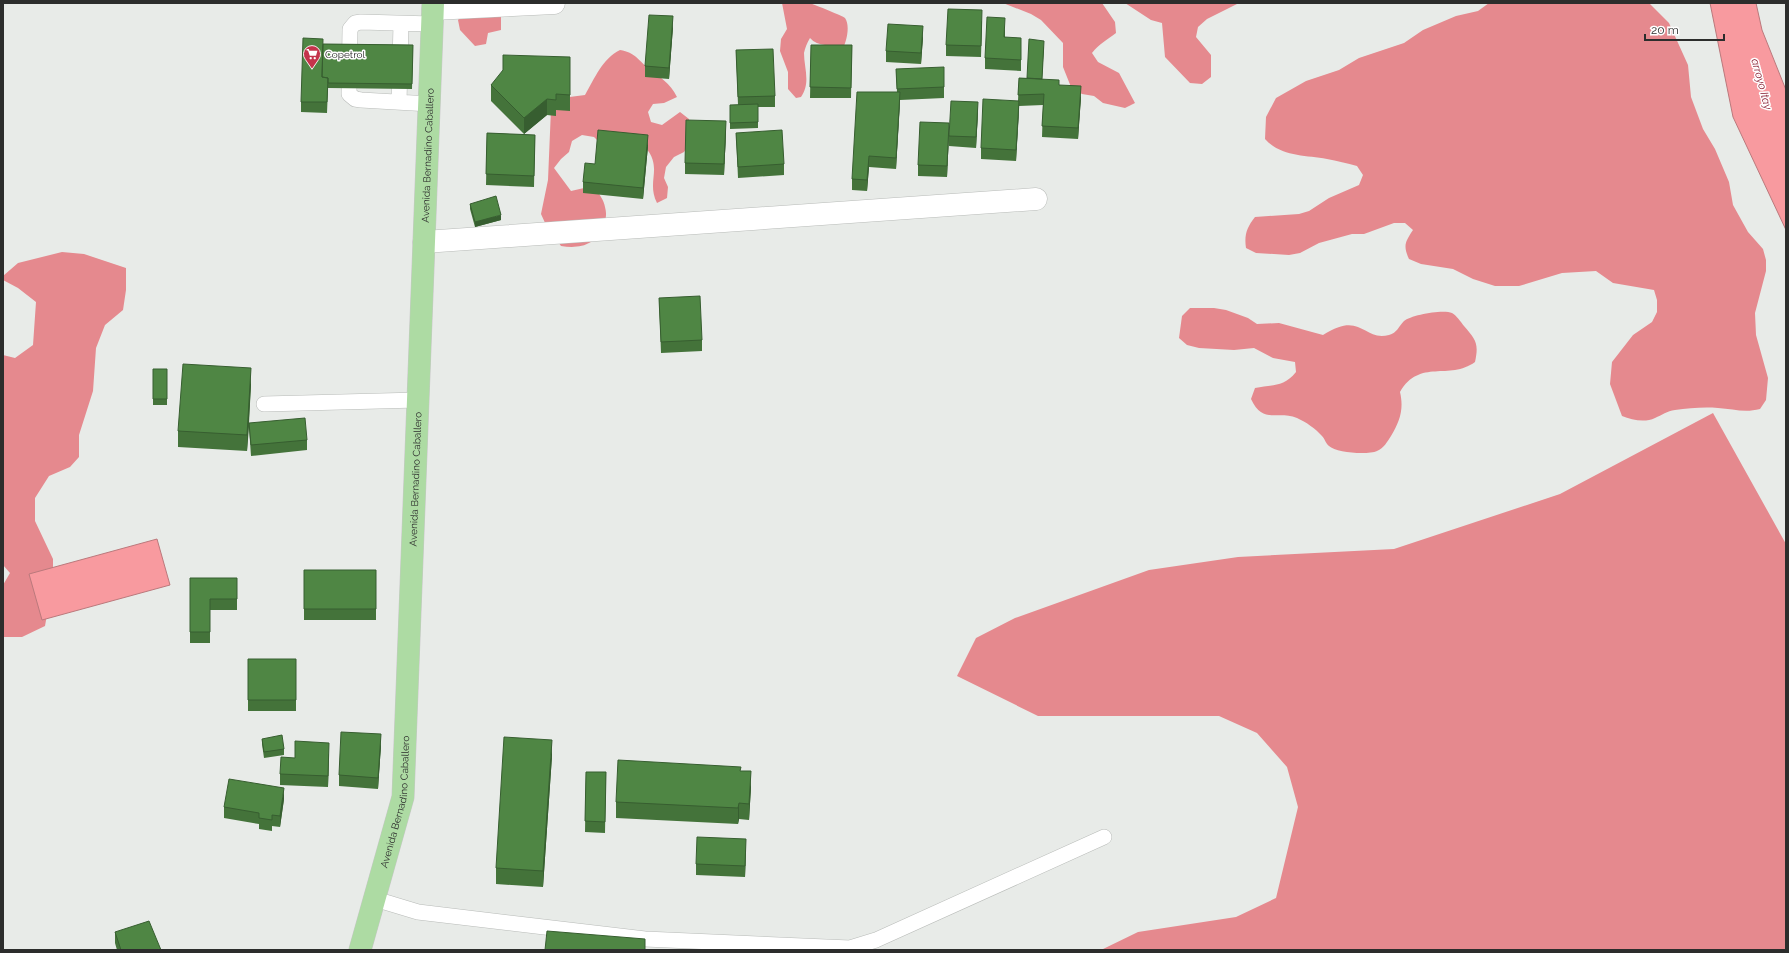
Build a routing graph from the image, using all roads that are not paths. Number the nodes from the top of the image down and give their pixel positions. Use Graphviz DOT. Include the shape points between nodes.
graph roads {
  1 [pos="554,3"];
  2 [pos="433,12"];
  3 [pos="401,24"];
  4 [pos="399,102"];
  5 [pos="430,104"];
  6 [pos="1036,199"];
  7 [pos="424,242"];
  8 [pos="418,400"];
  9 [pos="264,404"];
  10 [pos="1104,837"];
  11 [pos="375,898"];
  12 [pos="360,950"];
  1 -- 2 [label="street"];
  2 -- 3 [label="lane"];
  2 -- 5 [label="main road, Avenida Bernadino Caballero"];
  3 -- 4 [label="lane"];
  3 -- 4 [label="lane" via="361,22 355,23 350,29 349,94 361,100"];
  4 -- 5 [label="lane"];
  5 -- 7 [label="main road, Avenida Bernadino Caballero"];
  6 -- 7 [label="street"];
  7 -- 8 [label="main road, Avenida Bernadino Caballero"];
  8 -- 9 [label="lane"];
  8 -- 11 [label="main road, Avenida Bernadino Caballero" via="403,797"];
  10 -- 11 [label="lane" via="876,940 850,948 645,939 418,912"];
  11 -- 12 [label="main road, Avenida Bernadino Caballero"];
}
